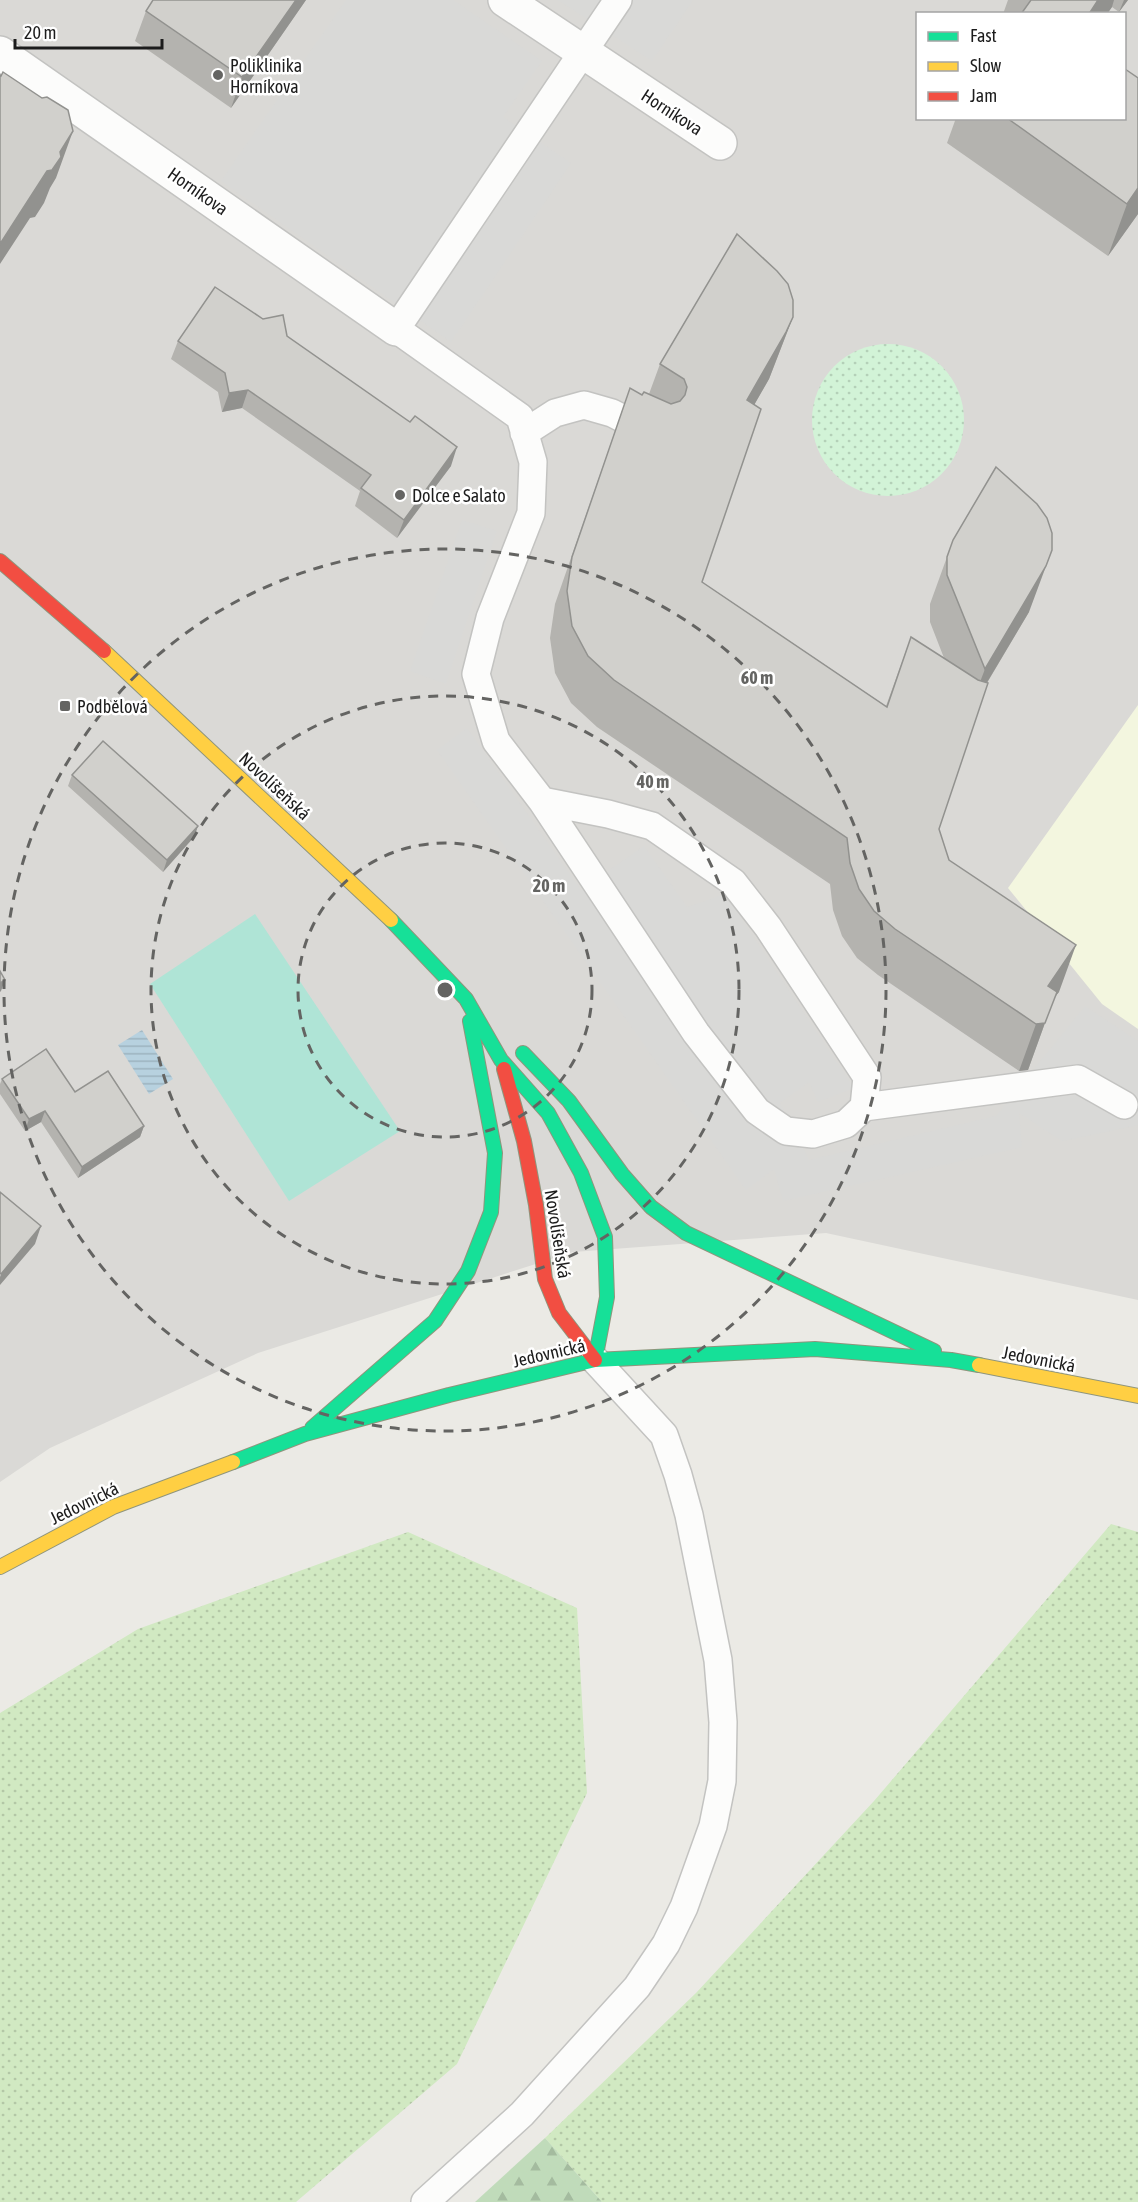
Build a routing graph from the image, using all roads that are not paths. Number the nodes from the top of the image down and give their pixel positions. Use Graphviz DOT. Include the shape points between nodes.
graph roads {
  1 [pos="505,0"];
  2 [pos="618,0"];
  3 [pos="0,53"];
  4 [pos="583,53"];
  5 [pos="720,143"];
  6 [pos="396,329"];
  7 [pos="524,433"];
  8 [pos="654,435"];
  9 [pos="0,561"];
  10 [pos="542,801"];
  11 [pos="466,999"];
  12 [pos="499,1029"];
  13 [pos="516,1045"];
  14 [pos="501,1060"];
  15 [pos="1124,1105"];
  16 [pos="864,1107"];
  17 [pos="596,1360"];
  18 [pos="951,1360"];
  19 [pos="1138,1396"];
  20 [pos="305,1434"];
  21 [pos="0,1567"];
  22 [pos="425,2202"];
  1 -- 4 [label="street, Horníkova"];
  2 -- 4 [label="lane"];
  3 -- 6 [label="street, Horníkova"];
  4 -- 5 [label="street, Horníkova"];
  4 -- 6 [label="lane"];
  6 -- 7 [label="lane" via="520,417"];
  7 -- 8 [label="lane" via="555,413 584,405 612,413"];
  7 -- 10 [label="lane" via="533,462 531,513 490,618 476,674 496,741"];
  9 -- 11 [label="street, Novolíšeňská" via="106,653 344,875"];
  10 -- 16 [label="lane" via="652,826 733,882 768,927 867,1077"];
  10 -- 16 [label="lane" via="696,1033 757,1111 786,1131 813,1134 846,1125"];
  11 -- 12 [label="street"];
  11 -- 14 [label="street, Novolíšeňská"];
  11 -- 20 [label="street" via="495,1153 491,1212 468,1271 435,1321"];
  13 -- 18 [label="street" via="569,1101 651,1207 686,1233"];
  14 -- 17 [label="street, Novolíšeňská" via="524,1141 545,1279 559,1313"];
  14 -- 17 [label="street, Novolíšeňská" via="548,1113 581,1173 605,1237 607,1297"];
  15 -- 16 [label="lane" via="1078,1079"];
  17 -- 18 [label="street, Jedovnická" via="815,1349"];
  17 -- 20 [label="street, Jedovnická"];
  17 -- 22 [label="lane" via="664,1435 689,1515 718,1660 723,1722 722,1781 713,1826 684,1906 666,1944 637,1987 522,2114"];
  18 -- 19 [label="street, Jedovnická"];
  20 -- 21 [label="street, Jedovnická" via="113,1507"];
}
